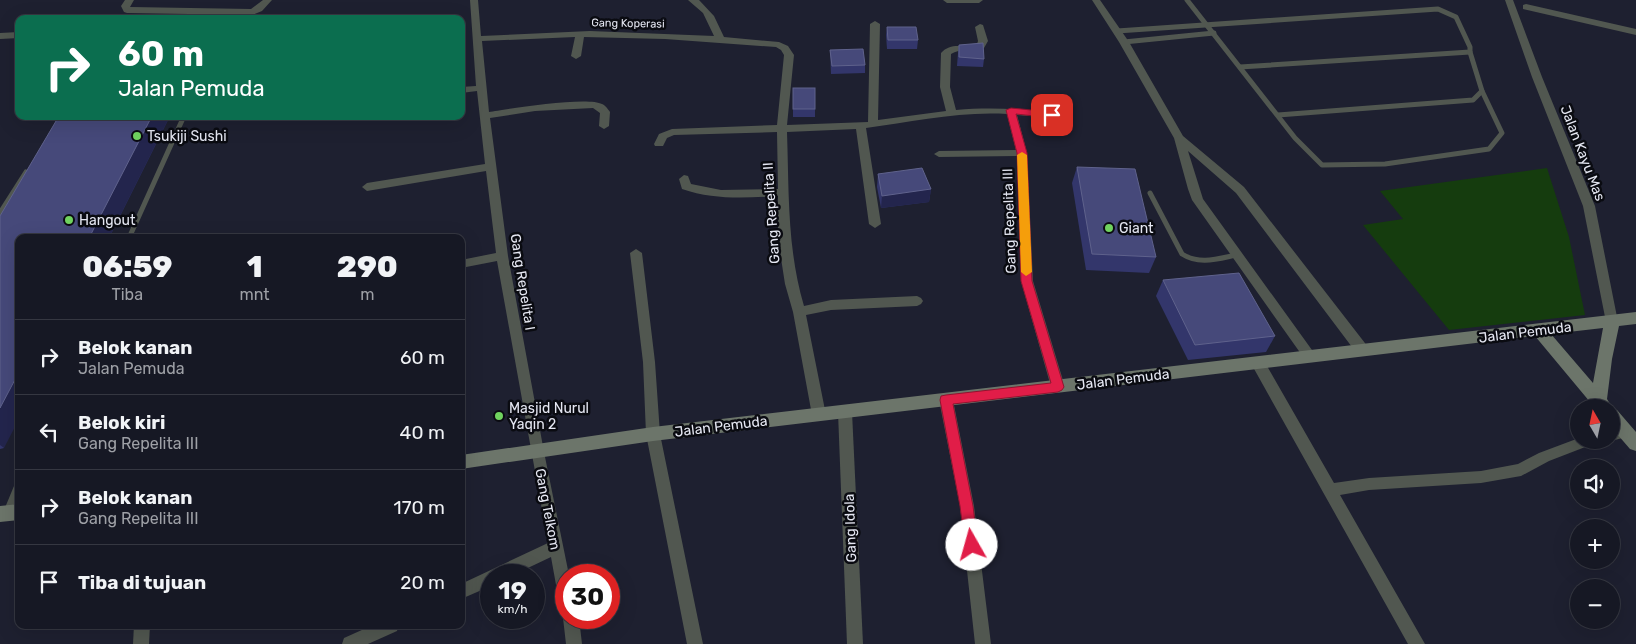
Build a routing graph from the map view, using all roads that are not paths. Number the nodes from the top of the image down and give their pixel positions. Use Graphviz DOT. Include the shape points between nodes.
graph roads {
  1 [pos="130,0"];
  2 [pos="268,0"];
  3 [pos="474,0"];
  4 [pos="692,0"];
  5 [pos="947,0"];
  6 [pos="979,0"];
  7 [pos="1096,0"];
  8 [pos="1187,0"];
  9 [pos="1509,0"];
  10 [pos="1526,7"];
  11 [pos="875,24"];
  12 [pos="1206,24"];
  13 [pos="980,27"];
  14 [pos="1117,31"];
  15 [pos="1636,32"];
  16 [pos="1214,33"];
  17 [pos="15,34"];
  18 [pos="580,34"];
  19 [pos="0,36"];
  20 [pos="478,39"];
  21 [pos="720,39"];
  22 [pos="1124,42"];
  23 [pos="776,44"];
  24 [pos="1470,52"];
  25 [pos="576,56"];
  26 [pos="1240,66"];
  27 [pos="481,88"];
  28 [pos="465,90"];
  29 [pos="1482,91"];
  30 [pos="1011,110"];
  31 [pos="952,113"];
  32 [pos="1052,115"];
  33 [pos="1278,115"];
  34 [pos="484,116"];
  35 [pos="182,120"];
  36 [pos="873,125"];
  37 [pos="604,126"];
  38 [pos="861,126"];
  39 [pos="782,128"];
  40 [pos="1179,138"];
  41 [pos="659,144"];
  42 [pos="1022,153"];
  43 [pos="939,154"];
  44 [pos="31,165"];
  45 [pos="491,167"];
  46 [pos="684,179"];
  47 [pos="367,187"];
  48 [pos="782,192"];
  49 [pos="1150,193"];
  50 [pos="0,213"];
  51 [pos="875,224"];
  52 [pos="131,234"];
  53 [pos="636,253"];
  54 [pos="1236,255"];
  55 [pos="502,256"];
  56 [pos="465,263"];
  57 [pos="916,301"];
  58 [pos="799,312"];
  59 [pos="1636,318"];
  60 [pos="1612,322"];
  61 [pos="1540,331"];
  62 [pos="1363,351"];
  63 [pos="1311,357"];
  64 [pos="1258,363"];
  65 [pos="1058,387"];
  66 [pos="1598,399"];
  67 [pos="1602,399"];
  68 [pos="946,400"];
  69 [pos="845,412"];
  70 [pos="819,415"];
  71 [pos="653,434"];
  72 [pos="1570,447"];
  73 [pos="537,452"];
  74 [pos="465,461"];
  75 [pos="1331,490"];
  76 [pos="15,494"];
  77 [pos="8,513"];
  78 [pos="556,547"];
  79 [pos="520,564"];
  80 [pos="559,564"];
  81 [pos="480,583"];
  82 [pos="465,590"];
  83 [pos="142,629"];
  84 [pos="382,629"];
  85 [pos="572,629"];
  86 [pos="140,644"];
  87 [pos="350,644"];
  88 [pos="574,644"];
  89 [pos="695,644"];
  90 [pos="855,644"];
  91 [pos="984,644"];
  92 [pos="1417,644"];
  1 -- 2 [label="street" via="125,6 128,10 252,12"];
  3 -- 20 [label="street, Gang Repelita I"];
  4 -- 21 [label="street" via="714,21"];
  5 -- 6 [label="street"];
  7 -- 14 [label="street"];
  8 -- 12 [label="lane"];
  9 -- 60 [label="street, Jalan Kayu Mas" via="1589,206"];
  10 -- 15 [label="street"];
  11 -- 36 [label="street"];
  12 -- 14 [label="lane"];
  12 -- 16 [label="lane"];
  12 -- 24 [label="lane" via="1438,9 1456,17"];
  13 -- 31 [label="street" via="981,46 976,49 953,48 946,53 945,87"];
  14 -- 22 [label="street"];
  16 -- 22 [label="lane"];
  16 -- 26 [label="lane"];
  17 -- 19 [label="street"];
  18 -- 20 [label="street, Gang Koperasi"];
  18 -- 21 [label="street, Gang Koperasi" via="664,34"];
  18 -- 25 [label="street"];
  20 -- 27 [label="street, Gang Repelita I"];
  21 -- 23 [label="street, Gang Koperasi"];
  22 -- 40 [label="street"];
  23 -- 39 [label="street, Gang Repelita II" via="784,46 789,55"];
  24 -- 26 [label="lane"];
  24 -- 29 [label="lane"];
  26 -- 33 [label="lane"];
  27 -- 28 [label="street"];
  27 -- 34 [label="street, Gang Repelita I"];
  29 -- 33 [label="lane" via="1473,100"];
  29 -- 33 [label="lane" via="1502,133 1494,144 1489,149 1430,160 1354,167 1322,165"];
  30 -- 31 [label="street"];
  30 -- 32 [label="street"];
  30 -- 42 [label="street, Gang Repelita III"];
  31 -- 36 [label="street"];
  34 -- 37 [label="street" via="587,104 605,112"];
  34 -- 45 [label="street, Gang Repelita I"];
  35 -- 52 [label="lane"];
  36 -- 38 [label="street"];
  38 -- 39 [label="street"];
  38 -- 51 [label="street"];
  39 -- 41 [label="street" via="672,132 663,136"];
  39 -- 48 [label="street, Gang Repelita II"];
  40 -- 54 [label="street" via="1198,200"];
  40 -- 62 [label="street" via="1240,190"];
  42 -- 43 [label="street"];
  42 -- 65 [label="street, Gang Repelita III" via="1027,281"];
  44 -- 50 [label="lane"];
  45 -- 47 [label="street"];
  45 -- 55 [label="street, Gang Repelita I"];
  46 -- 48 [label="street" via="686,186 698,191"];
  48 -- 58 [label="street, Gang Repelita II" via="784,239"];
  49 -- 54 [label="lane" via="1188,260 1196,262"];
  53 -- 71 [label="street" via="649,362"];
  54 -- 63 [label="street"];
  55 -- 56 [label="street"];
  55 -- 73 [label="street, Gang Repelita I"];
  57 -- 58 [label="street" via="831,305"];
  58 -- 70 [label="street, Gang Repelita II"];
  59 -- 60 [label="main road, Jalan Pemuda"];
  60 -- 61 [label="main road, Jalan Pemuda"];
  60 -- 67 [label="main road" via="1604,359"];
  61 -- 62 [label="main road, Jalan Pemuda"];
  61 -- 66 [label="main road"];
  62 -- 63 [label="main road, Jalan Pemuda"];
  63 -- 64 [label="main road, Jalan Pemuda"];
  64 -- 65 [label="main road, Jalan Pemuda"];
  64 -- 75 [label="street"];
  65 -- 68 [label="main road, Jalan Pemuda"];
  68 -- 69 [label="main road, Jalan Pemuda"];
  68 -- 91 [label="street" via="967,506"];
  69 -- 70 [label="main road, Jalan Pemuda"];
  69 -- 90 [label="street, Gang Idola"];
  70 -- 71 [label="main road, Jalan Pemuda"];
  71 -- 73 [label="main road, Jalan Pemuda"];
  71 -- 89 [label="street"];
  72 -- 75 [label="street" via="1521,470 1481,477 1369,484"];
  73 -- 74 [label="main road, Jalan Pemuda"];
  73 -- 78 [label="street, Gang Telkom"];
  75 -- 92 [label="street"];
  76 -- 77 [label="lane"];
  78 -- 79 [label="street"];
  78 -- 80 [label="street, Gang Telkom"];
  81 -- 82 [label="street"];
  83 -- 86 [label="street"];
  84 -- 87 [label="street"];
  85 -- 88 [label="street"];
}
